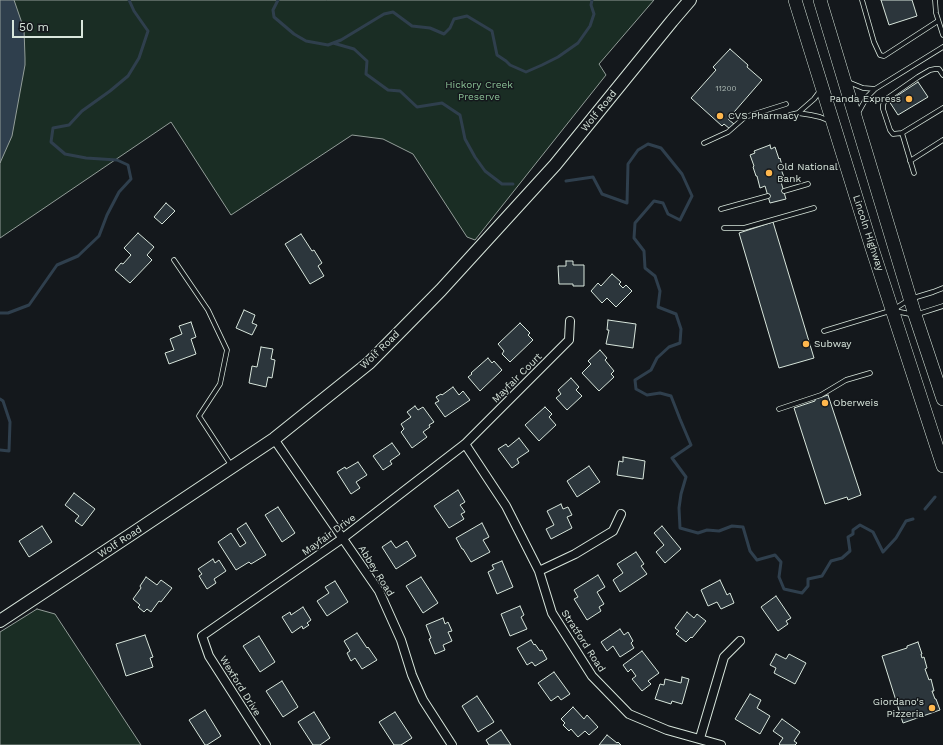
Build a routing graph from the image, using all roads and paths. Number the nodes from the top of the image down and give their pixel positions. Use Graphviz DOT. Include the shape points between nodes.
graph roads {
  1 [pos="690,0"];
  2 [pos="795,0"];
  3 [pos="820,0"];
  4 [pos="862,0"];
  5 [pos="935,0"];
  6 [pos="938,21"];
  7 [pos="943,35"];
  8 [pos="943,47"];
  9 [pos="943,75"];
  10 [pos="844,80"];
  11 [pos="822,88"];
  12 [pos="875,89"];
  13 [pos="786,104"];
  14 [pos="943,108"];
  15 [pos="798,113"];
  16 [pos="790,115"];
  17 [pos="855,117"];
  18 [pos="833,123"];
  19 [pos="902,133"];
  20 [pos="943,140"];
  21 [pos="704,143"];
  22 [pos="910,160"];
  23 [pos="914,173"];
  24 [pos="808,184"];
  25 [pos="784,192"];
  26 [pos="768,196"];
  27 [pos="814,208"];
  28 [pos="721,209"];
  29 [pos="724,228"];
  30 [pos="174,260"];
  31 [pos="943,288"];
  32 [pos="910,299"];
  33 [pos="943,306"];
  34 [pos="893,310"];
  35 [pos="915,315"];
  36 [pos="570,321"];
  37 [pos="824,331"];
  38 [pos="870,374"];
  39 [pos="943,399"];
  40 [pos="779,409"];
  41 [pos="274,439"];
  42 [pos="465,444"];
  43 [pos="943,466"];
  44 [pos="232,467"];
  45 [pos="621,514"];
  46 [pos="343,538"];
  47 [pos="539,571"];
  48 [pos="0,621"];
  49 [pos="202,636"];
  50 [pos="740,641"];
  51 [pos="700,738"];
  52 [pos="266,745"];
  53 [pos="452,745"];
  54 [pos="721,745"];
  1 -- 41 [label="main road, Wolf Road" via="556,165 441,290 369,363"];
  2 -- 11 [label="main road, Lincoln Highway"];
  3 -- 10 [label="main road, Lincoln Highway"];
  4 -- 6 [label="lane" via="880,55 884,56"];
  5 -- 6 [label="lane"];
  6 -- 7 [label="lane"];
  8 -- 12 [label="lane"];
  9 -- 19 [label="lane" via="939,69 930,70 886,100 883,108 890,130 893,134"];
  10 -- 12 [label="lane" via="863,88"];
  10 -- 17 [label="main road, Lincoln Highway"];
  11 -- 15 [label="lane"];
  11 -- 18 [label="main road, Lincoln Highway"];
  12 -- 17 [label="lane"];
  13 -- 21 [label="lane" via="745,117 728,132"];
  14 -- 19 [label="lane"];
  15 -- 16 [label="lane"];
  15 -- 18 [label="lane" via="811,114"];
  17 -- 32 [label="main road, Lincoln Highway"];
  18 -- 34 [label="main road, Lincoln Highway"];
  19 -- 22 [label="lane"];
  20 -- 22 [label="lane"];
  22 -- 23 [label="lane"];
  24 -- 25 [label="lane"];
  26 -- 28 [label="lane"];
  27 -- 29 [label="lane" via="744,228"];
  30 -- 44 [label="lane" via="208,310 227,350 220,384 199,416"];
  31 -- 32 [label="lane"];
  32 -- 34 [label="lane"];
  32 -- 35 [label="main road, Lincoln Highway"];
  33 -- 35 [label="lane"];
  34 -- 35 [label="lane"];
  34 -- 37 [label="lane"];
  34 -- 43 [label="main road, Lincoln Highway"];
  35 -- 39 [label="main road, Lincoln Highway"];
  36 -- 42 [label="street, Mayfair Court" via="569,340"];
  38 -- 40 [label="lane" via="846,380 821,395"];
  41 -- 44 [label="main road, Wolf Road"];
  41 -- 46 [label="street, Abbey Road"];
  42 -- 46 [label="street, Mayfair Drive"];
  42 -- 47 [label="street, Stratford Road" via="506,506"];
  44 -- 48 [label="main road, Wolf Road"];
  45 -- 47 [label="street" via="613,531 575,554"];
  46 -- 49 [label="street, Mayfair Drive"];
  46 -- 53 [label="street, Abbey Road" via="379,591 421,694"];
  47 -- 51 [label="street, Stratford Road" via="552,613 592,676 629,714 667,730"];
  49 -- 52 [label="street, Wexford Drive" via="209,656"];
  50 -- 51 [label="street" via="724,657"];
  51 -- 54 [label="street, Stratford Road"];
}
